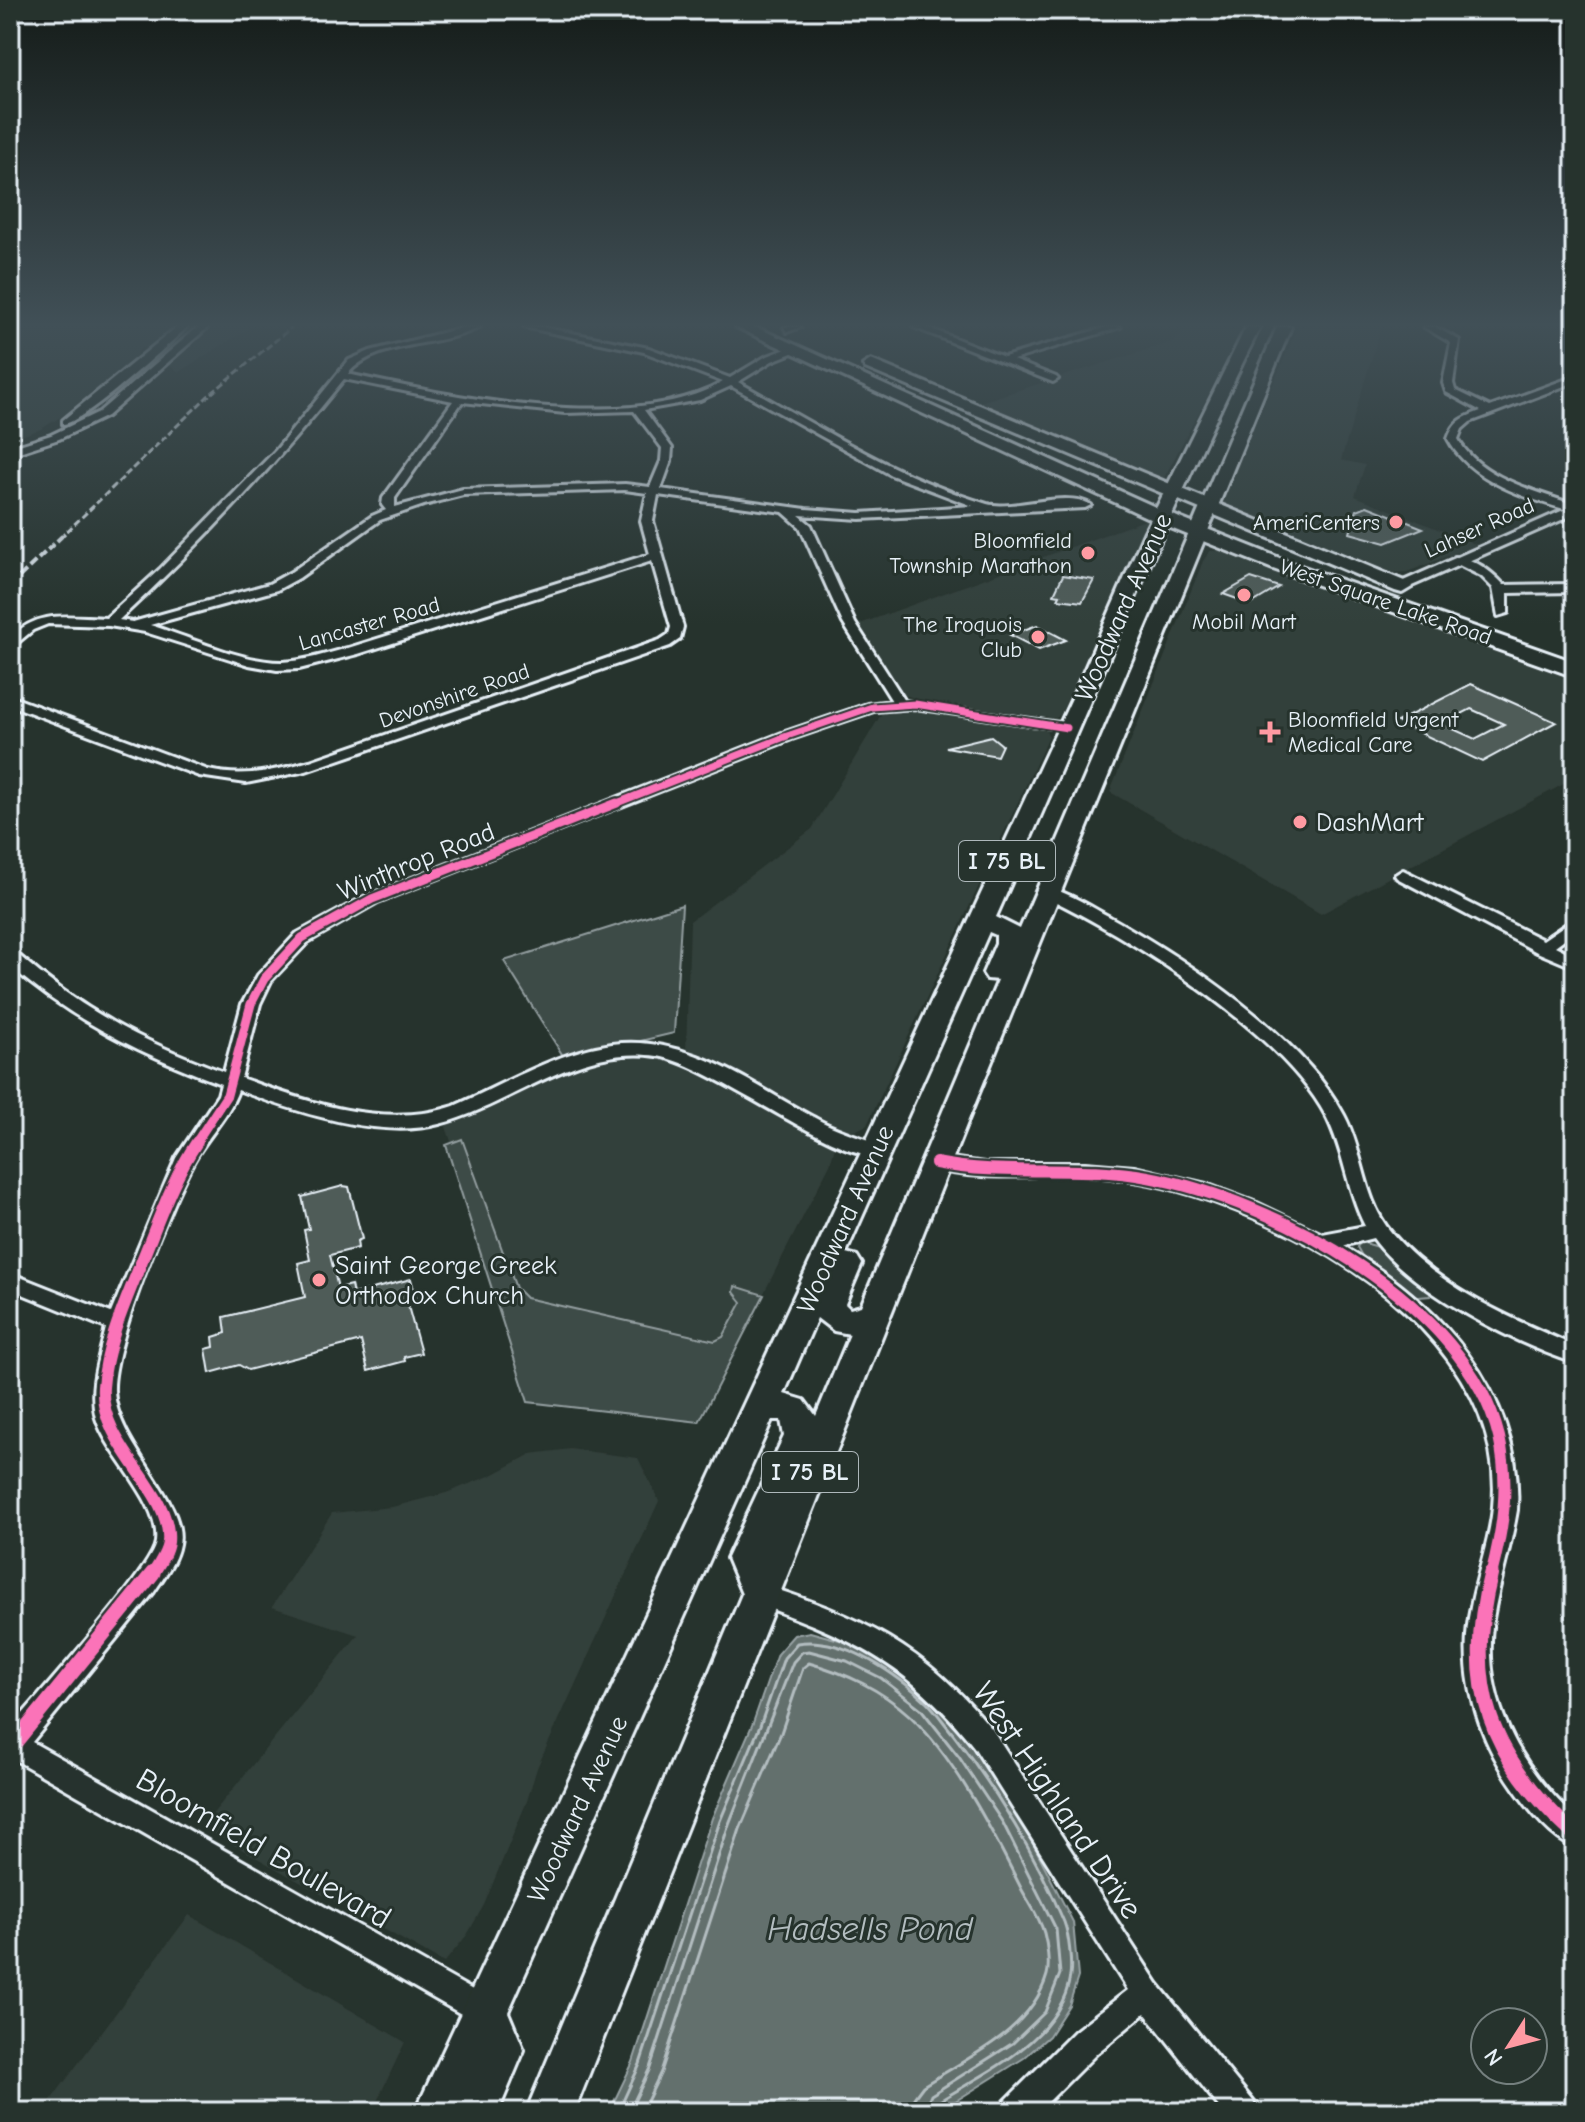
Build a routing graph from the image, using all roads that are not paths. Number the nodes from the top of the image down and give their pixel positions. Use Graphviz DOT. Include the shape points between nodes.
graph roads {
  1 [pos="56,426"];
  2 [pos="81,426"];
  3 [pos="300,426"];
  4 [pos="440,426"];
  5 [pos="651,426"];
  6 [pos="811,426"];
  7 [pos="957,426"];
  8 [pos="1017,426"];
  9 [pos="1214,426"];
  10 [pos="1242,426"];
  11 [pos="1459,426"];
  12 [pos="1215,431"];
  13 [pos="1031,432"];
  14 [pos="980,437"];
  15 [pos="10,444"];
  16 [pos="1073,451"];
  17 [pos="10,452"];
  18 [pos="1020,455"];
  19 [pos="1223,473"];
  20 [pos="654,490"];
  21 [pos="1175,493"];
  22 [pos="1085,505"];
  23 [pos="1208,507"];
  24 [pos="782,508"];
  25 [pos="988,509"];
  26 [pos="1575,509"];
  27 [pos="392,511"];
  28 [pos="860,516"];
  29 [pos="1158,528"];
  30 [pos="1198,532"];
  31 [pos="810,534"];
  32 [pos="655,556"];
  33 [pos="1459,560"];
  34 [pos="1400,586"];
  35 [pos="1575,588"];
  36 [pos="1501,589"];
  37 [pos="1365,594"];
  38 [pos="1169,603"];
  39 [pos="1502,613"];
  40 [pos="109,622"];
  41 [pos="136,625"];
  42 [pos="1109,633"];
  43 [pos="10,645"];
  44 [pos="1575,656"];
  45 [pos="1575,670"];
  46 [pos="10,700"];
  47 [pos="1128,702"];
  48 [pos="900,703"];
  49 [pos="1067,728"];
  50 [pos="1079,820"];
  51 [pos="1403,875"];
  52 [pos="1050,893"];
  53 [pos="1575,923"];
  54 [pos="978,926"];
  55 [pos="1543,948"];
  56 [pos="10,957"];
  57 [pos="1575,963"];
  58 [pos="975,1072"];
  59 [pos="230,1080"];
  60 [pos="876,1150"];
  61 [pos="936,1163"];
  62 [pos="1377,1229"];
  63 [pos="1323,1241"];
  64 [pos="10,1281"];
  65 [pos="1464,1303"];
  66 [pos="873,1316"];
  67 [pos="1429,1321"];
  68 [pos="117,1324"];
  69 [pos="1575,1355"];
  70 [pos="762,1406"];
  71 [pos="761,1595"];
  72 [pos="12,1744"];
  73 [pos="1575,1835"];
  74 [pos="1147,1993"];
  75 [pos="484,2012"];
  76 [pos="439,2112"];
  77 [pos="474,2112"];
  78 [pos="550,2112"];
  79 [pos="1016,2112"];
  80 [pos="1242,2112"];
  1 -- 15 [label="street"];
  2 -- 17 [label="street"];
  3 -- 40 [label="street" via="164,572"];
  4 -- 27 [label="street" via="389,498"];
  5 -- 20 [label="street, Devonshire Road" via="667,448"];
  6 -- 25 [label="street" via="887,469"];
  7 -- 14 [label="highway, West Square Lake Road"];
  8 -- 13 [label="highway, West Square Lake Road"];
  9 -- 12 [label="main road, Woodward Avenue"];
  10 -- 19 [label="main road, Woodward Avenue"];
  11 -- 26 [label="street" via="1453,439 1459,451 1507,482"];
  12 -- 19 [label="main road" via="1227,434 1214,463"];
  12 -- 21 [label="main road, Woodward Avenue" via="1189,455"];
  13 -- 14 [label="highway" via="1014,438"];
  13 -- 16 [label="highway, West Square Lake Road"];
  14 -- 18 [label="highway, West Square Lake Road"];
  16 -- 18 [label="highway" via="1038,448"];
  16 -- 21 [label="highway, West Square Lake Road"];
  18 -- 29 [label="highway, West Square Lake Road"];
  19 -- 23 [label="main road, Woodward Avenue"];
  20 -- 24 [label="street"];
  20 -- 27 [label="street" via="485,490"];
  20 -- 32 [label="street, Devonshire Road" via="647,521"];
  21 -- 23 [label="highway, West Square Lake Road"];
  21 -- 29 [label="main road, Woodward Avenue"];
  22 -- 25 [label="street"];
  23 -- 30 [label="main road, Woodward Avenue / I 75 BL"];
  23 -- 34 [label="highway, West Square Lake Road"];
  24 -- 28 [label="street"];
  24 -- 31 [label="street" via="798,515"];
  25 -- 28 [label="street"];
  26 -- 33 [label="street, Lahser Road"];
  27 -- 41 [label="street" via="273,587"];
  28 -- 31 [label="street" via="826,522"];
  29 -- 30 [label="highway, West Square Lake Road"];
  29 -- 38 [label="main road" via="1161,553 1138,601"];
  29 -- 42 [label="main road, Woodward Avenue / I 75 BL"];
  30 -- 37 [label="highway, West Square Lake Road"];
  30 -- 38 [label="main road, Woodward Avenue / I 75 BL"];
  31 -- 48 [label="street" via="849,623"];
  32 -- 41 [label="street, Lancaster Road" via="299,665 249,661"];
  32 -- 46 [label="street, Devonshire Road" via="677,627 671,640 282,774 252,779 214,776"];
  33 -- 34 [label="street, Lahser Road"];
  33 -- 36 [label="street" via="1482,571"];
  34 -- 37 [label="highway"];
  34 -- 44 [label="highway, West Square Lake Road"];
  35 -- 36 [label="street"];
  36 -- 39 [label="street"];
  37 -- 45 [label="highway, West Square Lake Road"];
  38 -- 47 [label="main road, Woodward Avenue / I 75 BL"];
  40 -- 41 [label="street, Lancaster Road"];
  40 -- 43 [label="street, Lancaster Road" via="42,621"];
  42 -- 47 [label="main road" via="1128,633 1139,640 1120,683"];
  42 -- 49 [label="main road, Woodward Avenue / I 75 BL"];
  47 -- 50 [label="main road, Woodward Avenue / I 75 BL"];
  48 -- 49 [label="street, Winthrop Road"];
  48 -- 59 [label="street, Winthrop Road" via="872,707 787,736 372,899 327,922 286,952 258,988"];
  49 -- 50 [label="main road" via="1077,742 1047,807 1052,817"];
  49 -- 54 [label="main road, Woodward Avenue / I 75 BL"];
  50 -- 52 [label="main road, Woodward Avenue / I 75 BL"];
  51 -- 55 [label="street"];
  52 -- 58 [label="main road, Woodward Avenue / I 75 BL"];
  52 -- 62 [label="street" via="1096,915 1221,998 1284,1055 1334,1113"];
  53 -- 55 [label="street"];
  54 -- 58 [label="main road" via="1003,927 1010,937 972,1029"];
  54 -- 60 [label="main road, Woodward Avenue / I 75 BL"];
  55 -- 57 [label="street"];
  56 -- 59 [label="street" via="89,1018"];
  58 -- 61 [label="main road, Woodward Avenue / I 75 BL"];
  59 -- 60 [label="street" via="340,1114 409,1124 458,1111 582,1058 654,1049 697,1063 821,1128"];
  59 -- 68 [label="street, Winthrop Road" via="224,1100 174,1182"];
  60 -- 66 [label="main road" via="886,1171 829,1307 846,1322"];
  60 -- 70 [label="main road, Woodward Avenue / I 75 BL"];
  61 -- 63 [label="street" via="982,1171 1083,1169 1163,1180 1265,1213"];
  61 -- 66 [label="main road, Woodward Avenue / I 75 BL"];
  62 -- 63 [label="street"];
  62 -- 65 [label="street"];
  63 -- 67 [label="street"];
  64 -- 68 [label="street"];
  65 -- 67 [label="street"];
  65 -- 69 [label="street"];
  66 -- 71 [label="main road, Woodward Avenue / I 75 BL"];
  67 -- 73 [label="street" via="1464,1365 1484,1402 1505,1474 1504,1520 1480,1624 1484,1702 1515,1770"];
  68 -- 72 [label="street, Winthrop Road" via="104,1378 107,1416 160,1505 168,1543 153,1575"];
  70 -- 71 [label="main road" via="793,1408 802,1431 746,1558"];
  70 -- 75 [label="main road, Woodward Avenue / I 75 BL"];
  71 -- 74 [label="street, West Highland Drive" via="887,1647 916,1665 952,1699 983,1738"];
  71 -- 78 [label="main road, Woodward Avenue / I 75 BL"];
  72 -- 75 [label="street, Bloomfield Boulevard"];
  74 -- 79 [label="street" via="1086,2042"];
  74 -- 80 [label="street, West Highland Drive"];
  75 -- 76 [label="main road, Woodward Avenue / I 75 BL"];
  75 -- 77 [label="main road" via="501,2050"];
}
